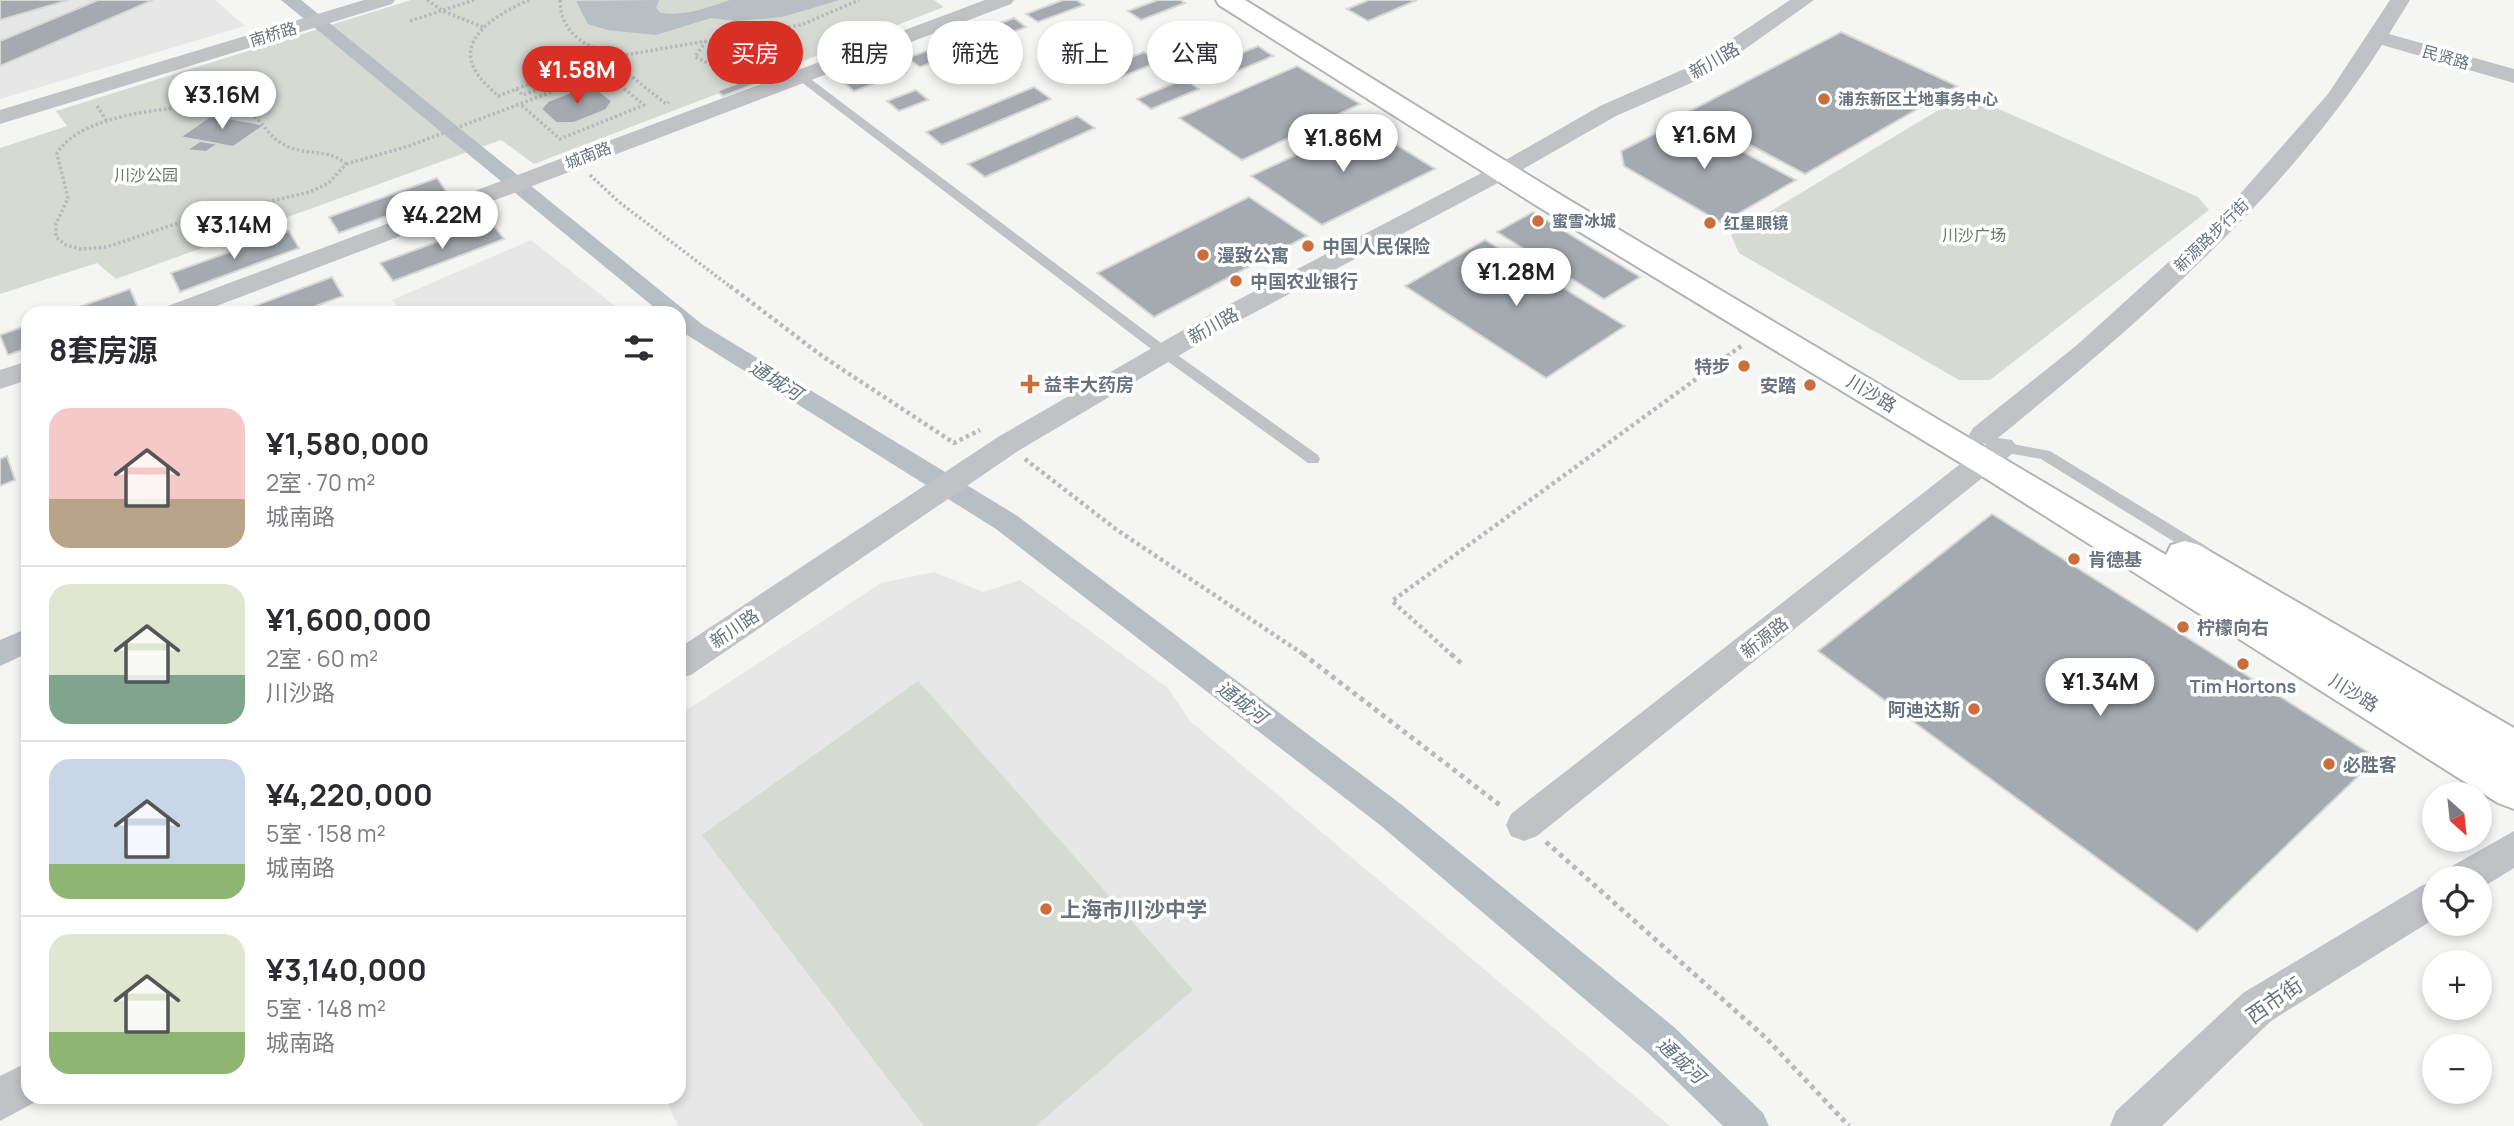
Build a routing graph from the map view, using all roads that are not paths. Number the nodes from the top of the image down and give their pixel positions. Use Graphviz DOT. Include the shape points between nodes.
graph roads {
  1 [pos="385,0"];
  2 [pos="1004,0"];
  3 [pos="1228,0"];
  4 [pos="1257,0"];
  5 [pos="1804,0"];
  6 [pos="2400,0"];
  7 [pos="2378,37"];
  8 [pos="803,75"];
  9 [pos="2514,76"];
  10 [pos="803,78"];
  11 [pos="779,84"];
  12 [pos="0,117"];
  13 [pos="1513,166"];
  14 [pos="192,306"];
  15 [pos="1164,352"];
  16 [pos="21,372"];
  17 [pos="0,380"];
  18 [pos="1991,448"];
  19 [pos="1312,459"];
  20 [pos="686,660"];
  21 [pos="2348,670"];
  22 [pos="2514,750"];
  23 [pos="2514,790"];
  24 [pos="1524,825"];
  25 [pos="2514,848"];
  26 [pos="2485,866"];
  27 [pos="2422,905"];
  28 [pos="21,1087"];
  29 [pos="0,1100"];
  30 [pos="2131,1126"];
  1 -- 12 [label="street, 南桥路"];
  2 -- 8 [label="street, 城南路"];
  3 -- 13 [label="main road, 川沙路"];
  4 -- 13 [label="main road, 川沙路"];
  5 -- 13 [label="street, 新川路" via="1699,71 1608,111"];
  6 -- 7 [label="street, 新源路步行街"];
  7 -- 9 [label="street, 民贤路"];
  7 -- 18 [label="street, 新源路步行街" via="2337,97 2234,216 2087,351"];
  10 -- 15 [label="lane"];
  11 -- 14 [label="street, 城南路"];
  13 -- 15 [label="street, 新川路"];
  13 -- 18 [label="main road, 川沙路"];
  13 -- 18 [label="main road, 川沙路" via="1764,328"];
  15 -- 19 [label="lane"];
  15 -- 20 [label="street, 新川路" via="999,440 856,546"];
  16 -- 17 [label="street"];
  18 -- 21 [label="main road, 川沙路"];
  18 -- 24 [label="street, 新源路"];
  21 -- 22 [label="main road, 川沙路"];
  21 -- 23 [label="main road, 川沙路"];
  25 -- 26 [label="street"];
  27 -- 30 [label="street, 西市街" via="2257,1007"];
  28 -- 29 [label="street"];
}
